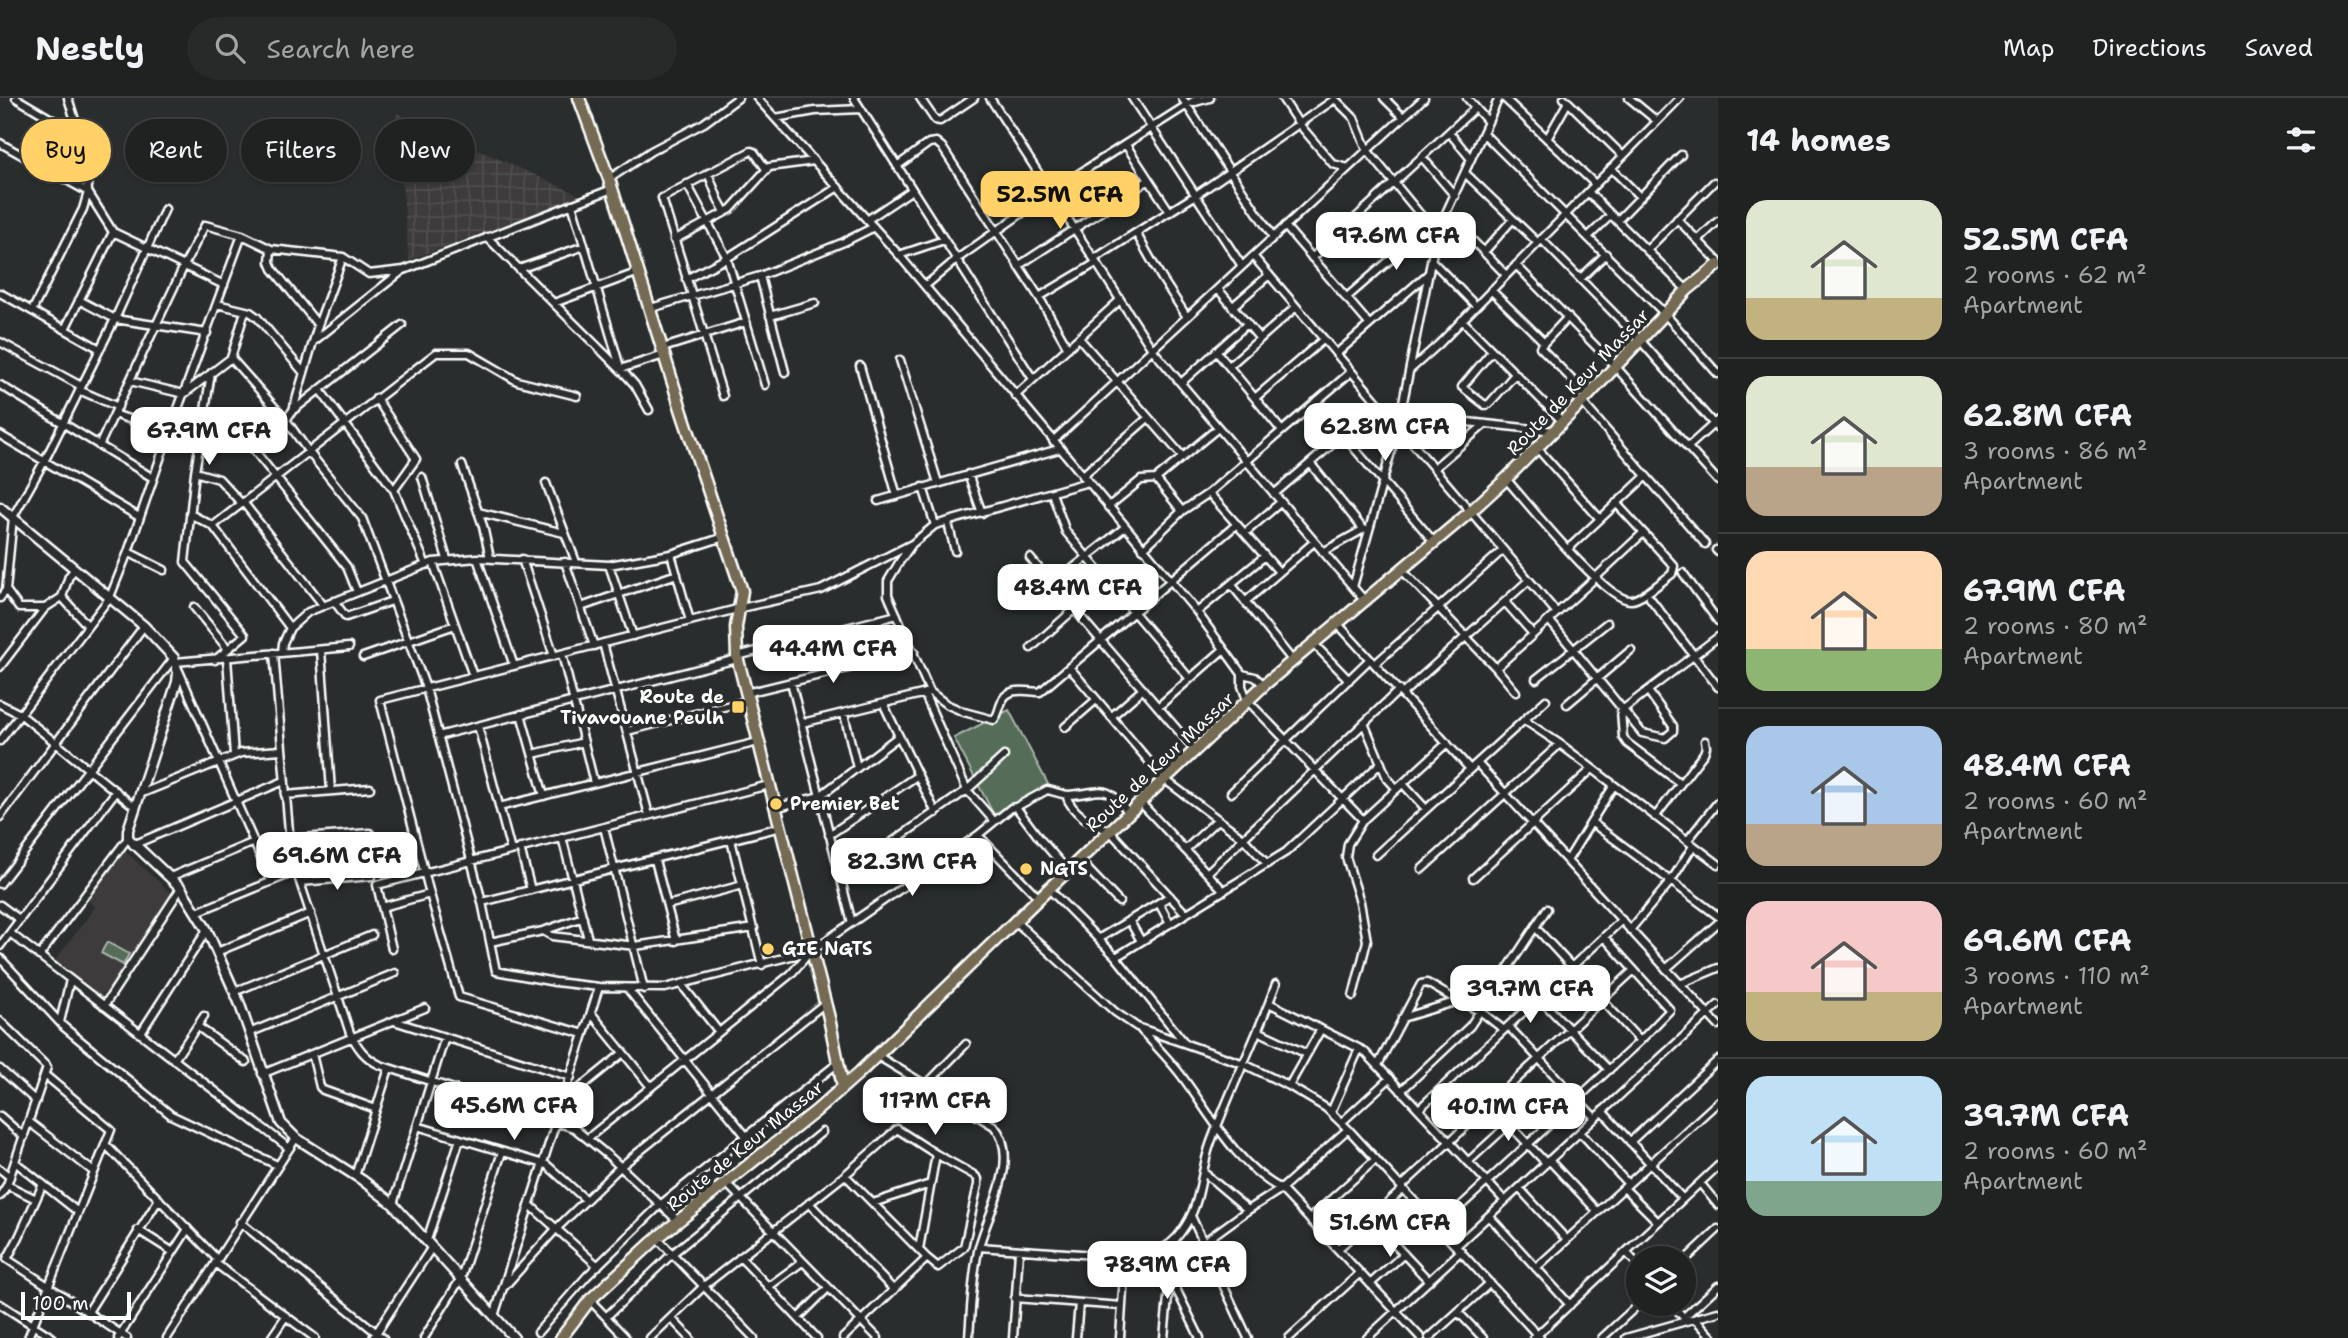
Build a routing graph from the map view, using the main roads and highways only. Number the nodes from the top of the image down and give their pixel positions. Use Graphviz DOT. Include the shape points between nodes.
graph roads {
  1 [pos="579,98"];
  2 [pos="1718,263"];
  3 [pos="843,1087"];
  4 [pos="561,1338"];
  1 -- 3 [label="main road" via="742,591 737,658"];
  2 -- 3 [label="main road, Route de Keur Massar" via="1687,290 1538,449 1471,512 1247,700"];
  3 -- 4 [label="main road, Route de Keur Massar" via="657,1238 590,1300"];
}
